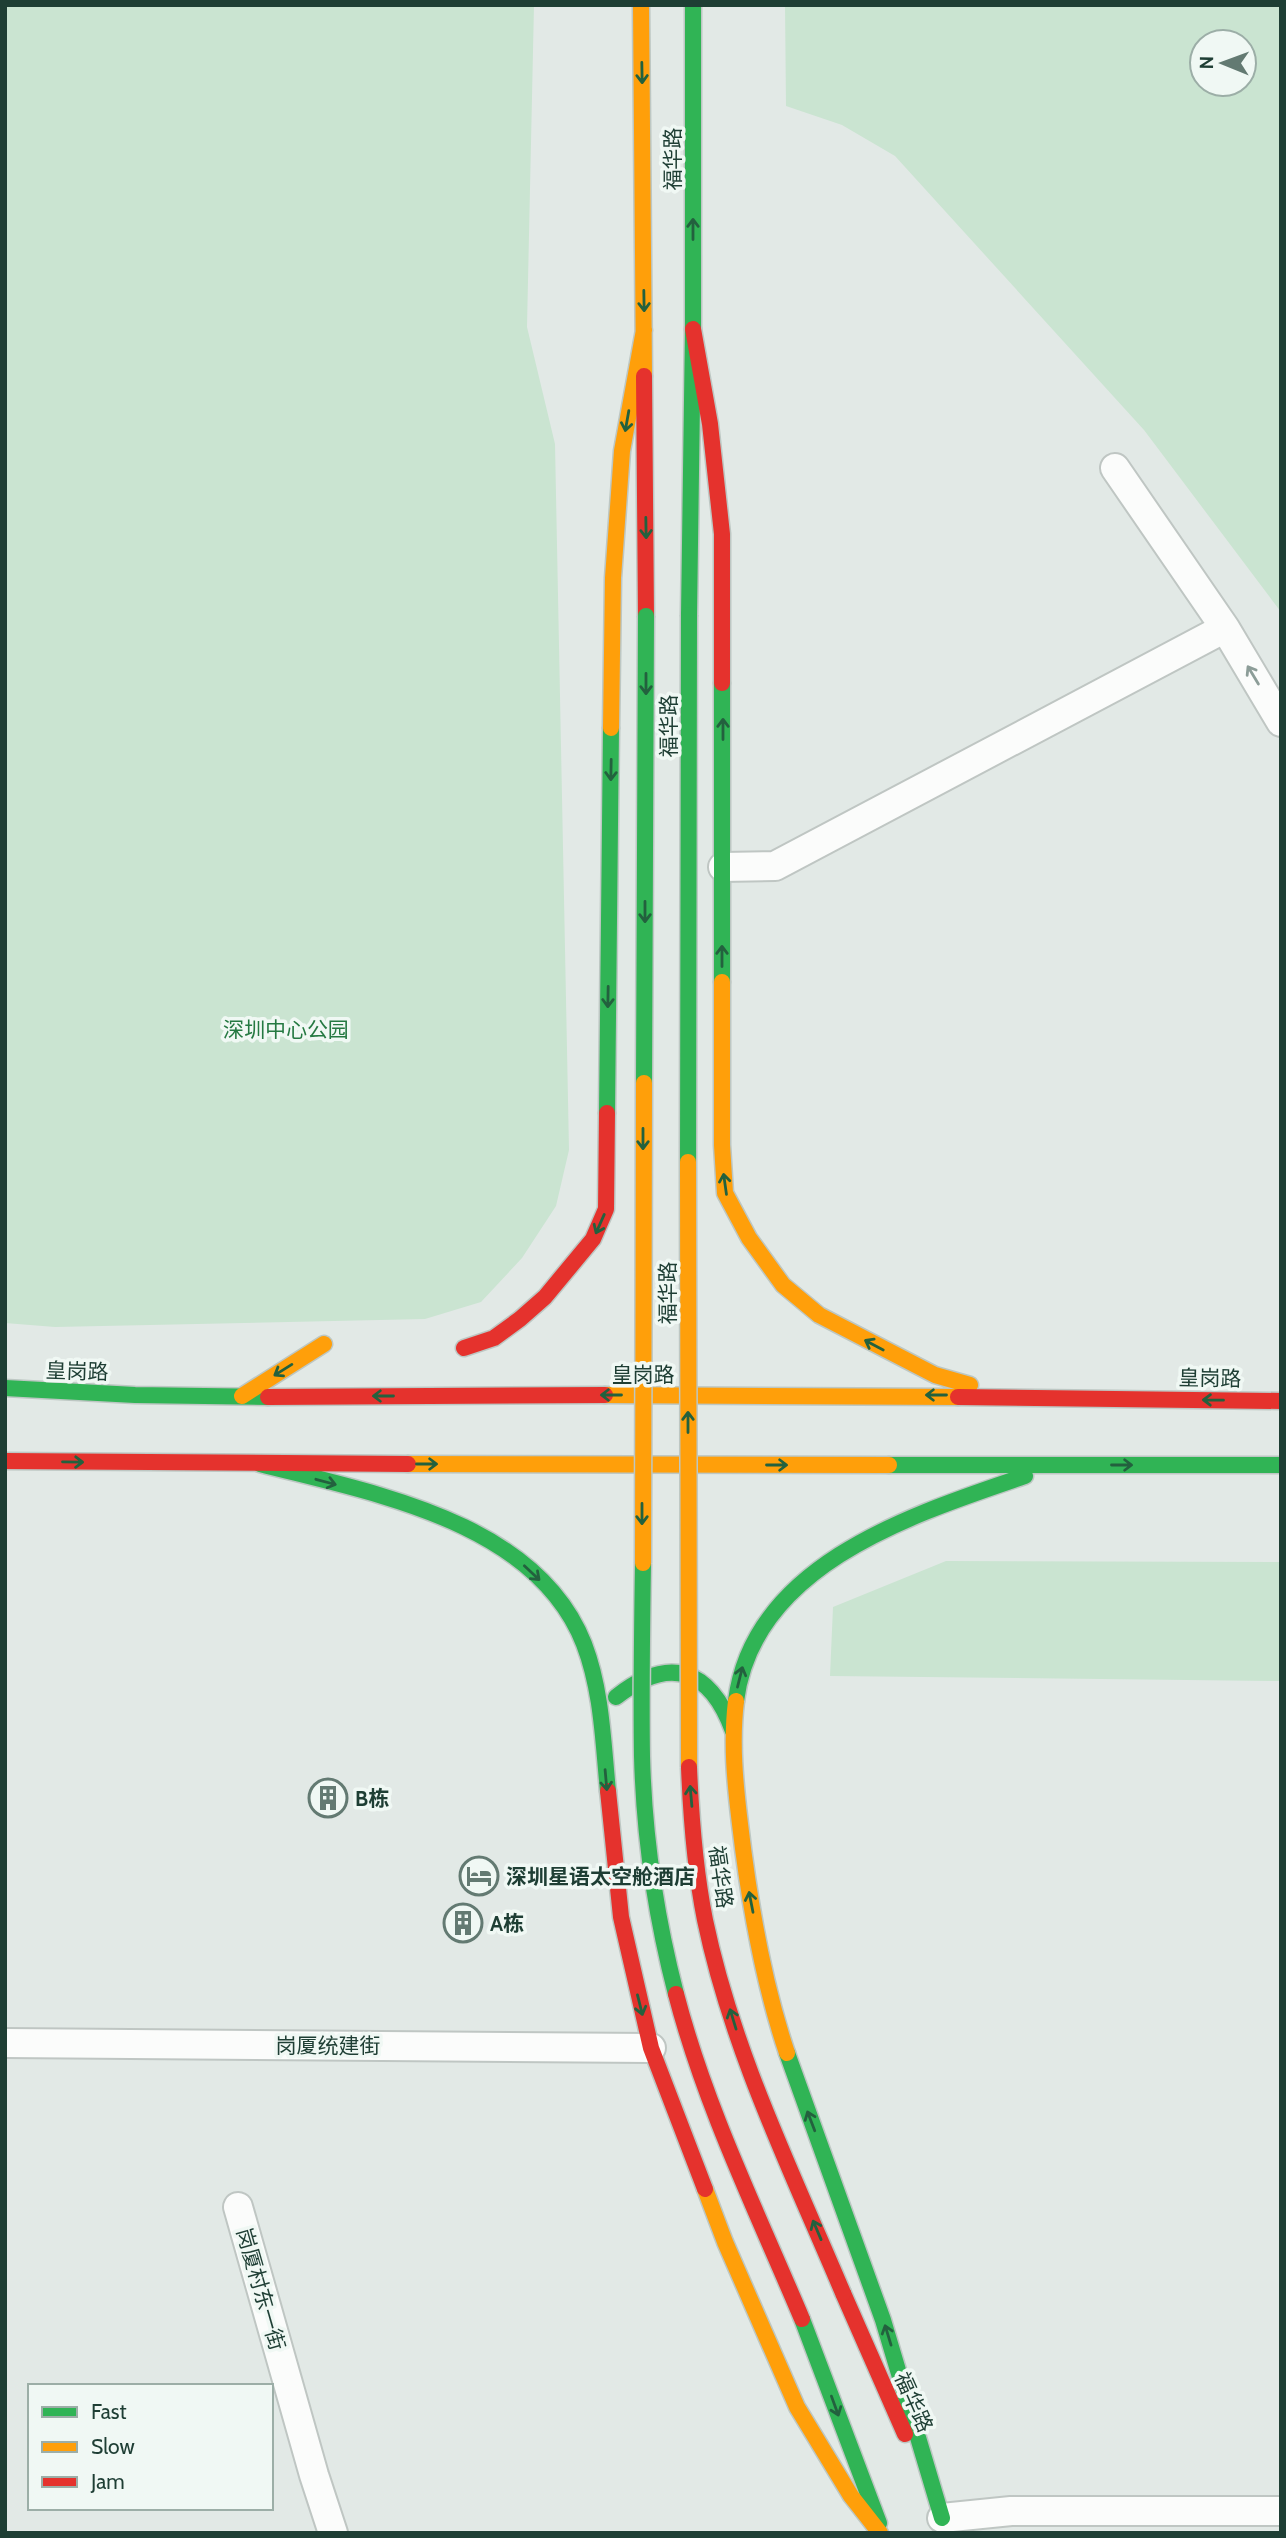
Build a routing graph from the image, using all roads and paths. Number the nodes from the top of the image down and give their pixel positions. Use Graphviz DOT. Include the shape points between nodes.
graph roads {
  1 [pos="641,5"];
  2 [pos="693,5"];
  3 [pos="693,329"];
  4 [pos="644,330"];
  5 [pos="1115,468"];
  6 [pos="1225,628"];
  7 [pos="1281,722"];
  8 [pos="723,867"];
  9 [pos="606,1135"];
  10 [pos="722,1145"];
  11 [pos="324,1344"];
  12 [pos="464,1348"];
  13 [pos="5,1388"];
  14 [pos="62,1393"];
  15 [pos="1006,1395"];
  16 [pos="242,1396"];
  17 [pos="1281,1401"];
  18 [pos="5,1403"];
  19 [pos="5,1461"];
  20 [pos="260,1464"];
  21 [pos="1281,1465"];
  22 [pos="1054,1466"];
  23 [pos="733,1731"];
  24 [pos="602,1736"];
  25 [pos="5,2043"];
  26 [pos="651,2048"];
  27 [pos="238,2207"];
  28 [pos="1281,2511"];
  29 [pos="944,2525"];
  30 [pos="333,2533"];
  31 [pos="881,2533"];
  1 -- 4 [label="main road, 福华路, one-way"];
  3 -- 2 [label="main road, 福华路, one-way"];
  8 -- 3 [label="main road, one-way" via="722,534 710,424"];
  29 -- 3 [label="main road, 福华路, one-way, bridge" via="743,2051 711,1949 695,1847 688,1707"];
  4 -- 9 [label="main road, one-way" via="622,451 613,578"];
  4 -- 31 [label="main road, 福华路, one-way, bridge" via="642,1758 648,1840 666,1955 685,2028 802,2319"];
  5 -- 6 [label="street"];
  7 -- 6 [label="street, one-way"];
  6 -- 8 [label="street" via="775,866"];
  10 -- 8 [label="main road, one-way"];
  9 -- 10 [label="main road" via="627,1170 663,1182 696,1174"];
  9 -- 12 [label="main road, one-way" via="606,1209 593,1239 520,1319 494,1338"];
  15 -- 10 [label="main road, one-way" via="935,1375 882,1349 819,1315 783,1284 749,1238 725,1193"];
  11 -- 16 [label="main road, one-way"];
  13 -- 14 [label="main road, 皇岗路"];
  14 -- 16 [label="main road, 皇岗路"];
  14 -- 18 [label="main road"];
  15 -- 16 [label="main road, 皇岗路, one-way"];
  17 -- 15 [label="main road, 皇岗路, one-way"];
  19 -- 20 [label="main road, one-way"];
  20 -- 22 [label="main road, one-way"];
  20 -- 24 [label="main road, one-way" via="430,1512 477,1534 525,1566 554,1593 588,1654"];
  22 -- 21 [label="main road, one-way"];
  23 -- 22 [label="main road, one-way" via="734,1699 743,1664 765,1623 798,1587 847,1548 919,1513"];
  23 -- 24 [label="main road" via="718,1695 685,1674 666,1672 646,1675 629,1685 615,1699"];
  29 -- 23 [label="main road, one-way" via="888,2332 794,2076 766,1983 745,1874"];
  24 -- 26 [label="main road, one-way" via="621,1917"];
  25 -- 26 [label="street, 岗厦统建街"];
  26 -- 31 [label="main road" via="725,2242 797,2407 851,2496"];
  27 -- 30 [label="street, 岗厦村东一街"];
  28 -- 29 [label="street" via="1011,2511"];
}
